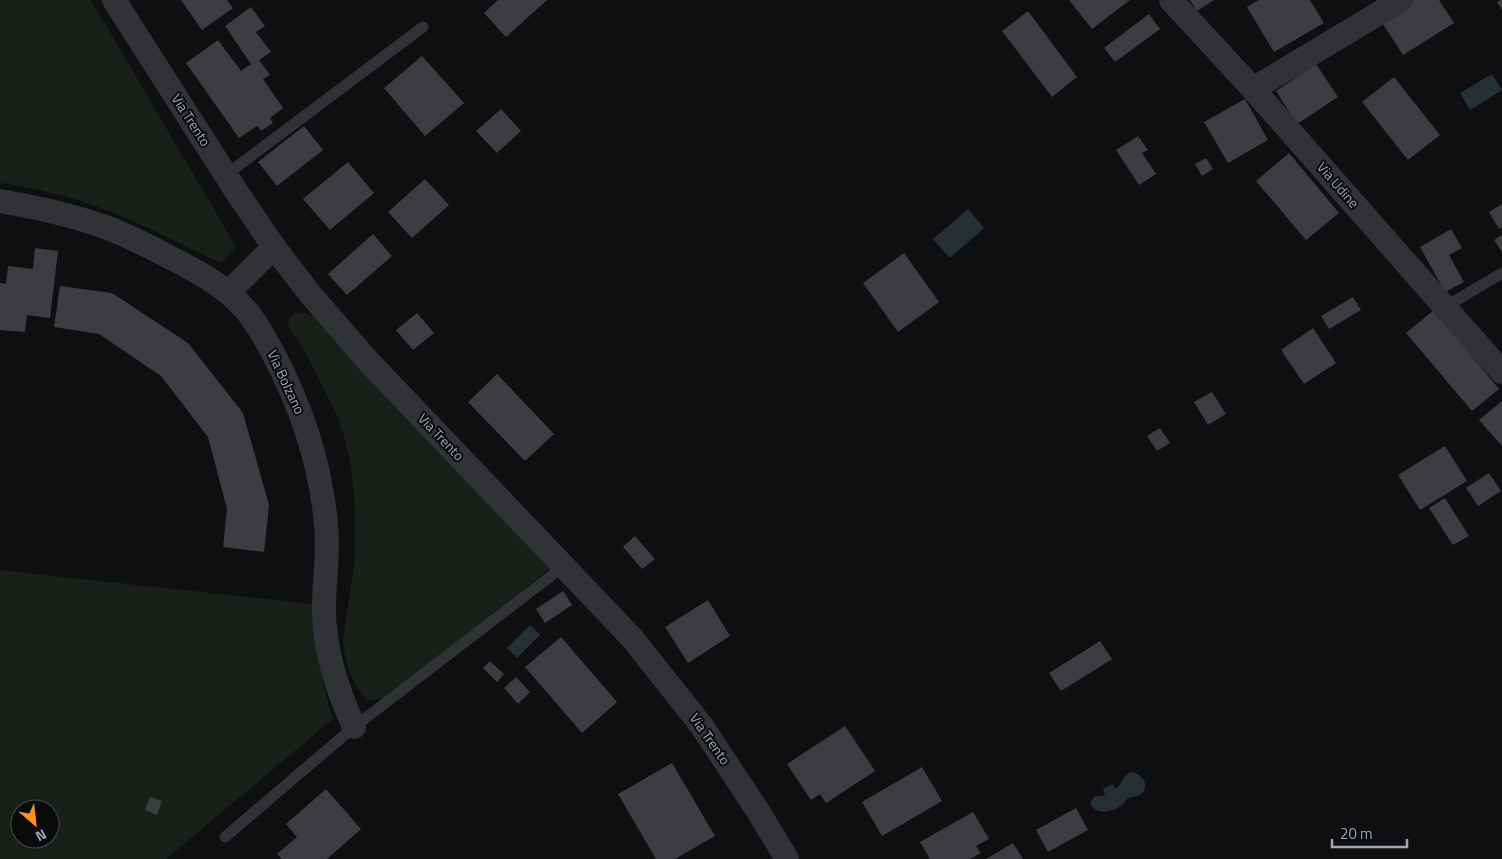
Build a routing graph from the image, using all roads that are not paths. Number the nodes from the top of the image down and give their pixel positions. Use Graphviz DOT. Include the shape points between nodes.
graph roads {
  1 [pos="114,0"];
  2 [pos="1171,0"];
  3 [pos="1401,0"];
  4 [pos="423,27"];
  5 [pos="1253,89"];
  6 [pos="226,175"];
  7 [pos="0,201"];
  8 [pos="274,247"];
  9 [pos="1502,273"];
  10 [pos="228,293"];
  11 [pos="1445,307"];
  12 [pos="1502,372"];
  13 [pos="564,566"];
  14 [pos="354,727"];
  15 [pos="225,837"];
  16 [pos="787,859"];
  1 -- 6 [label="street, Via Trento"];
  2 -- 5 [label="street, Via Udine"];
  3 -- 5 [label="street"];
  4 -- 6 [label="lane"];
  5 -- 11 [label="street, Via Udine"];
  6 -- 8 [label="street, Via Trento"];
  7 -- 10 [label="street, Via Bolzano" via="104,226 198,272"];
  8 -- 10 [label="street"];
  8 -- 13 [label="street, Via Trento" via="369,362"];
  9 -- 11 [label="lane"];
  10 -- 14 [label="street, Via Bolzano" via="249,314 271,349 308,435 326,524 328,551 324,608 329,655"];
  11 -- 12 [label="street, Via Udine"];
  13 -- 14 [label="lane"];
  13 -- 16 [label="street, Via Trento" via="632,638 701,725"];
  14 -- 15 [label="lane"];
}
